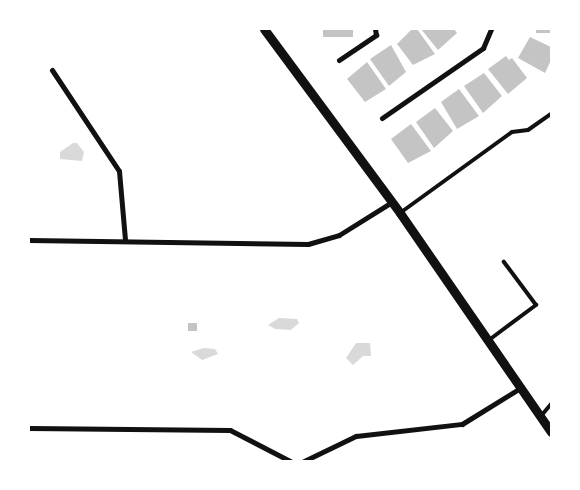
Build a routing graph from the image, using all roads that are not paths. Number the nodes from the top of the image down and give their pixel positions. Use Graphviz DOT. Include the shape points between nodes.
graph roads {
  1 [pos="264,29"];
  2 [pos="375,29"];
  3 [pos="491,29"];
  4 [pos="339,60"];
  5 [pos="52,70"];
  6 [pos="551,114"];
  7 [pos="382,118"];
  8 [pos="392,202"];
  9 [pos="400,213"];
  10 [pos="125,239"];
  11 [pos="29,240"];
  12 [pos="504,262"];
  13 [pos="489,340"];
  14 [pos="523,387"];
  15 [pos="551,404"];
  16 [pos="541,416"];
  17 [pos="29,428"];
  18 [pos="551,432"];
  19 [pos="290,461"];
  20 [pos="304,461"];
  1 -- 8 [label="street"];
  2 -- 4 [label="street" via="376,35"];
  3 -- 7 [label="street" via="483,48"];
  5 -- 10 [label="street" via="119,171"];
  6 -- 9 [label="lane" via="528,130 512,132"];
  8 -- 9 [label="street"];
  8 -- 10 [label="street" via="339,235 308,244"];
  9 -- 13 [label="street"];
  10 -- 11 [label="street"];
  12 -- 13 [label="lane" via="536,305"];
  13 -- 14 [label="street"];
  14 -- 16 [label="street"];
  14 -- 20 [label="street" via="462,424 356,436"];
  15 -- 16 [label="lane"];
  16 -- 18 [label="street"];
  17 -- 19 [label="street" via="230,430"];
}
